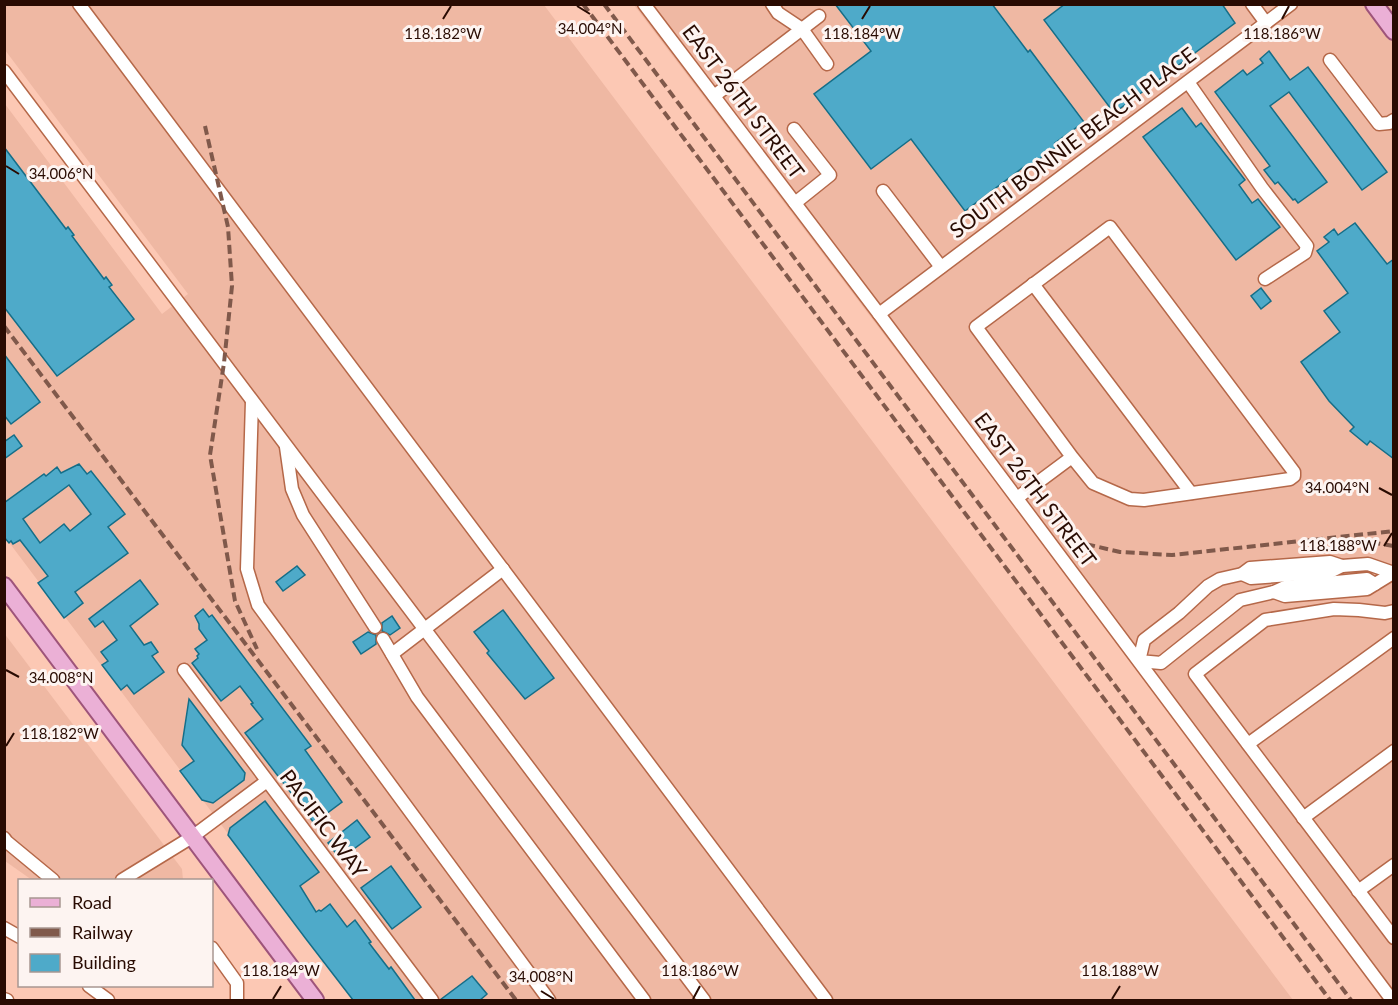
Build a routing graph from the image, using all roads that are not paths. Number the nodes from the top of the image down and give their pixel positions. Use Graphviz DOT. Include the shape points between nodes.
graph roads {
  1 [pos="79,4"];
  2 [pos="645,4"];
  3 [pos="772,4"];
  4 [pos="1252,4"];
  5 [pos="1291,4"];
  6 [pos="1374,4"];
  7 [pos="819,16"];
  8 [pos="1266,23"];
  9 [pos="802,29"];
  10 [pos="1394,31"];
  11 [pos="1330,60"];
  12 [pos="827,64"];
  13 [pos="5,72"];
  14 [pos="1188,82"];
  15 [pos="714,96"];
  16 [pos="1394,120"];
  17 [pos="794,129"];
  18 [pos="883,191"];
  19 [pos="795,203"];
  20 [pos="941,267"];
  21 [pos="1265,279"];
  22 [pos="1033,284"];
  23 [pos="879,314"];
  24 [pos="252,401"];
  25 [pos="286,446"];
  26 [pos="1072,456"];
  27 [pos="1191,493"];
  28 [pos="1017,498"];
  29 [pos="503,569"];
  30 [pos="1393,573"];
  31 [pos="4,586"];
  32 [pos="1394,611"];
  33 [pos="375,627"];
  34 [pos="424,629"];
  35 [pos="1394,638"];
  36 [pos="383,639"];
  37 [pos="392,654"];
  38 [pos="1139,661"];
  39 [pos="184,670"];
  40 [pos="1248,744"];
  41 [pos="1394,751"];
  42 [pos="267,782"];
  43 [pos="1303,818"];
  44 [pos="192,837"];
  45 [pos="4,838"];
  46 [pos="1394,865"];
  47 [pos="52,879"];
  48 [pos="124,879"];
  49 [pos="1358,891"];
  50 [pos="4,928"];
  51 [pos="18,936"];
  52 [pos="1394,938"];
  53 [pos="213,949"];
  54 [pos="90,987"];
  55 [pos="108,1000"];
  56 [pos="237,1000"];
  57 [pos="315,1000"];
  58 [pos="432,1000"];
  59 [pos="549,1000"];
  60 [pos="644,1000"];
  61 [pos="704,1000"];
  62 [pos="826,1000"];
  63 [pos="1392,1000"];
  1 -- 29 [label="street"];
  2 -- 15 [label="street, EAST 26TH STREET"];
  3 -- 9 [label="street" via="778,13"];
  4 -- 8 [label="street"];
  5 -- 8 [label="street, SOUTH BONNIE BEACH PLACE"];
  6 -- 10 [label="main road"];
  7 -- 9 [label="street"];
  8 -- 14 [label="street, SOUTH BONNIE BEACH PLACE"];
  9 -- 12 [label="street"];
  9 -- 15 [label="street"];
  11 -- 16 [label="street" via="1378,124"];
  13 -- 24 [label="street"];
  14 -- 20 [label="street, SOUTH BONNIE BEACH PLACE"];
  14 -- 21 [label="street" via="1307,246 1305,253"];
  15 -- 19 [label="street, EAST 26TH STREET"];
  17 -- 19 [label="street" via="830,175"];
  18 -- 20 [label="street"];
  19 -- 23 [label="street, EAST 26TH STREET"];
  20 -- 23 [label="street, SOUTH BONNIE BEACH PLACE"];
  22 -- 26 [label="street" via="975,327"];
  22 -- 27 [label="street"];
  22 -- 27 [label="street" via="1110,227 1294,472 1290,479"];
  23 -- 28 [label="street, EAST 26TH STREET"];
  24 -- 25 [label="street"];
  24 -- 59 [label="street" via="247,569 258,605"];
  25 -- 33 [label="street" via="292,489 303,515"];
  25 -- 34 [label="street"];
  26 -- 27 [label="street" via="1093,483 1130,499"];
  26 -- 28 [label="street"];
  28 -- 38 [label="street, EAST 26TH STREET"];
  29 -- 34 [label="street"];
  29 -- 62 [label="street"];
  30 -- 38 [label="street" via="1367,589 1285,596 1274,592 1240,600 1161,663"];
  30 -- 38 [label="street" via="1368,564 1342,566 1330,572 1251,578 1242,574 1220,579 1144,640"];
  31 -- 44 [label="main road"];
  32 -- 40 [label="street" via="1334,609 1265,620 1195,674"];
  34 -- 37 [label="street"];
  34 -- 61 [label="street"];
  35 -- 40 [label="street"];
  36 -- 37 [label="street"];
  37 -- 60 [label="street" via="417,697"];
  38 -- 63 [label="street, EAST 26TH STREET"];
  39 -- 42 [label="street, PACIFIC WAY"];
  40 -- 43 [label="street"];
  41 -- 43 [label="street"];
  42 -- 44 [label="street"];
  42 -- 58 [label="street, PACIFIC WAY"];
  43 -- 49 [label="street"];
  44 -- 48 [label="street"];
  44 -- 57 [label="main road"];
  45 -- 47 [label="street"];
  46 -- 49 [label="street"];
  49 -- 52 [label="street"];
  50 -- 51 [label="street"];
  53 -- 56 [label="street" via="237,983"];
  54 -- 55 [label="street"];
}
